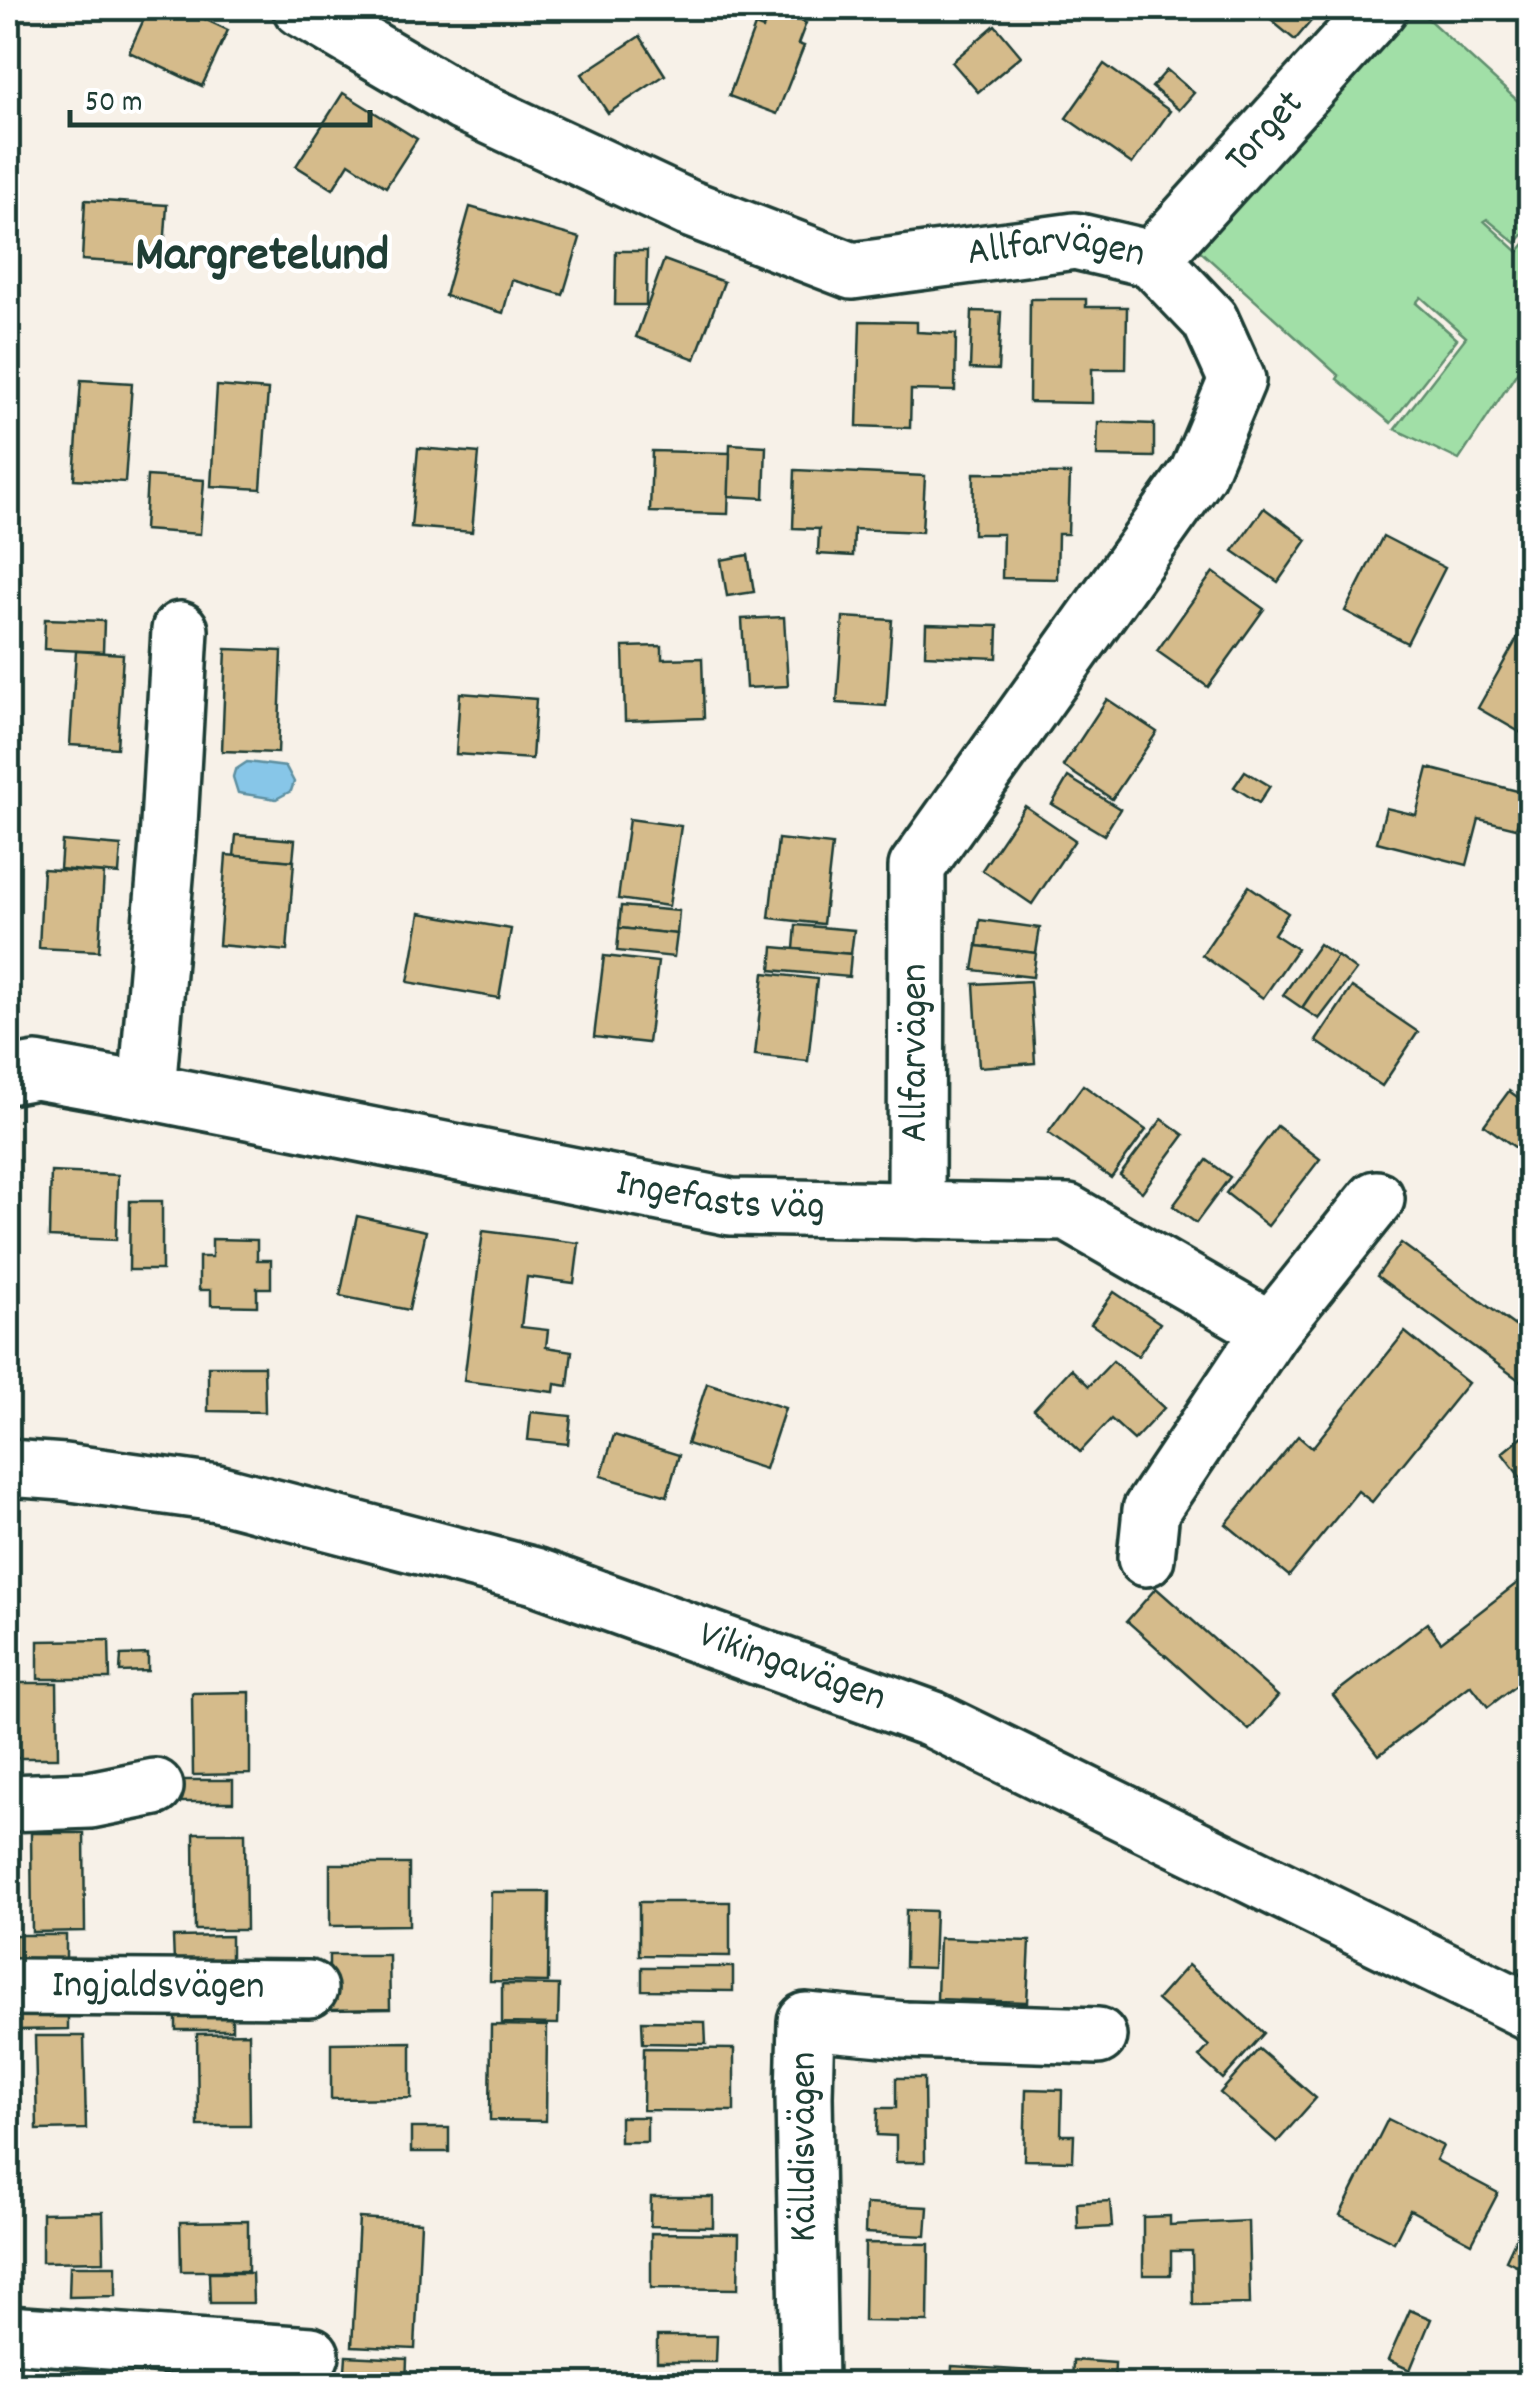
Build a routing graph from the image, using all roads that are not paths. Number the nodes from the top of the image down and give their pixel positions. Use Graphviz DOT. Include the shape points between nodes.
graph roads {
  1 [pos="301,8"];
  2 [pos="1378,8"];
  3 [pos="1152,258"];
  4 [pos="180,630"];
  5 [pos="8,1076"];
  6 [pos="148,1091"];
  7 [pos="1376,1199"];
  8 [pos="916,1210"];
  9 [pos="1271,1330"];
  10 [pos="8,1468"];
  11 [pos="1146,1558"];
  12 [pos="154,1787"];
  13 [pos="8,1802"];
  14 [pos="8,1986"];
  15 [pos="309,1989"];
  16 [pos="1530,2012"];
  17 [pos="1098,2036"];
  18 [pos="8,2334"];
  19 [pos="311,2355"];
  20 [pos="809,2384"];
  1 -- 3 [label="street, Allfarvägen" via="463,104 688,208 852,272 1075,241"];
  2 -- 3 [label="street, Torget"];
  3 -- 8 [label="street, Allfarvägen" via="1210,320 1237,380 1198,473 918,868"];
  4 -- 6 [label="street"];
  5 -- 6 [label="street, Ingefasts väg" via="36,1071"];
  6 -- 8 [label="street, Ingefasts väg" via="731,1207"];
  7 -- 9 [label="street"];
  8 -- 9 [label="street, Ingefasts väg" via="1068,1213"];
  9 -- 11 [label="street" via="1151,1510"];
  10 -- 16 [label="street, Vikingavägen" via="217,1493 535,1576 932,1719"];
  12 -- 13 [label="street" via="90,1800"];
  14 -- 15 [label="street, Ingjaldsvägen"];
  17 -- 20 [label="street, Källdisvägen" via="806,2021"];
  18 -- 19 [label="street"];
}
